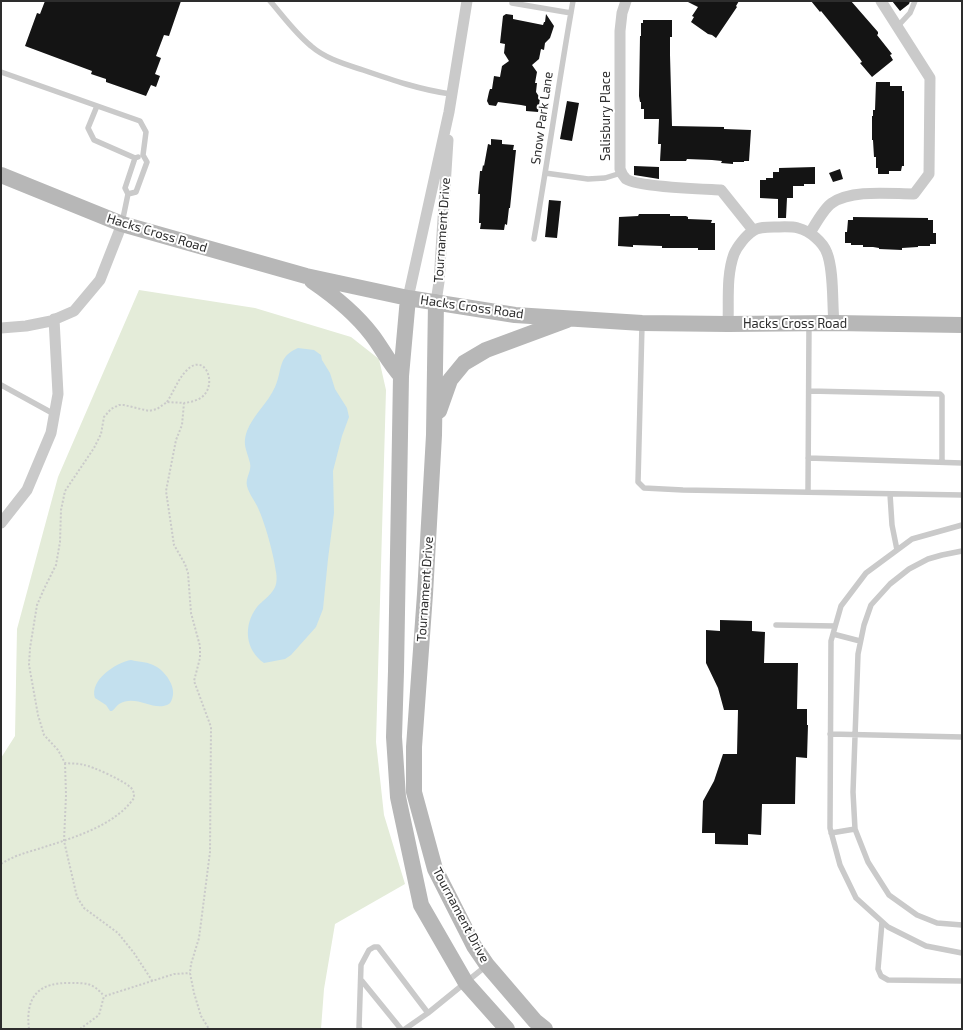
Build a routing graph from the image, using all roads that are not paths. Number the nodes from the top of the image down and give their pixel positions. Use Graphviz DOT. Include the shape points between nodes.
graph roads {
  1 [pos="270,1"];
  2 [pos="467,1"];
  3 [pos="573,1"];
  4 [pos="626,1"];
  5 [pos="881,1"];
  6 [pos="915,1"];
  7 [pos="512,3"];
  8 [pos="571,13"];
  9 [pos="897,27"];
  10 [pos="1,72"];
  11 [pos="451,94"];
  12 [pos="97,106"];
  13 [pos="449,112"];
  14 [pos="143,155"];
  15 [pos="135,158"];
  16 [pos="545,173"];
  17 [pos="622,173"];
  18 [pos="1,175"];
  19 [pos="128,194"];
  20 [pos="122,224"];
  21 [pos="753,230"];
  22 [pos="810,233"];
  23 [pos="534,239"];
  24 [pos="306,276"];
  25 [pos="408,298"];
  26 [pos="436,302"];
  27 [pos="572,318"];
  28 [pos="54,319"];
  29 [pos="642,323"];
  30 [pos="808,323"];
  31 [pos="834,323"];
  32 [pos="728,324"];
  33 [pos="962,325"];
  34 [pos="1,328"];
  35 [pos="400,376"];
  36 [pos="1,385"];
  37 [pos="809,391"];
  38 [pos="54,414"];
  39 [pos="434,424"];
  40 [pos="808,458"];
  41 [pos="942,462"];
  42 [pos="962,463"];
  43 [pos="808,492"];
  44 [pos="890,494"];
  45 [pos="962,495"];
  46 [pos="1,523"];
  47 [pos="962,525"];
  48 [pos="896,550"];
  49 [pos="962,551"];
  50 [pos="776,625"];
  51 [pos="835,626"];
  52 [pos="833,634"];
  53 [pos="860,641"];
  54 [pos="830,734"];
  55 [pos="855,734"];
  56 [pos="962,737"];
  57 [pos="855,829"];
  58 [pos="831,833"];
  59 [pos="882,922"];
  60 [pos="962,925"];
  61 [pos="962,954"];
  62 [pos="487,965"];
  63 [pos="962,981"];
  64 [pos="362,982"];
  65 [pos="466,983"];
  66 [pos="428,1013"];
  67 [pos="360,1029"];
  68 [pos="401,1029"];
  69 [pos="406,1029"];
  70 [pos="507,1029"];
  71 [pos="545,1029"];
  1 -- 11 [label="lane" via="302,38 321,54 386,78 433,92"];
  2 -- 11 [label="street, Tournament Drive"];
  3 -- 8 [label="lane, Snow Park Lane"];
  4 -- 17 [label="street, Salisbury Place" via="620,31"];
  5 -- 9 [label="street"];
  6 -- 9 [label="lane" via="910,13"];
  7 -- 8 [label="lane"];
  8 -- 16 [label="lane, Snow Park Lane"];
  9 -- 22 [label="street" via="930,78 929,174 914,194 864,194 843,197 830,203"];
  10 -- 12 [label="lane"];
  11 -- 13 [label="street, Tournament Drive"];
  12 -- 14 [label="lane" via="140,121 146,132"];
  12 -- 15 [label="lane" via="88,128 94,140"];
  13 -- 25 [label="street, Tournament Drive"];
  13 -- 26 [label="street, Tournament Drive"];
  14 -- 15 [label="lane"];
  14 -- 19 [label="lane" via="147,162 136,192"];
  15 -- 19 [label="lane" via="125,188"];
  16 -- 17 [label="lane" via="588,179"];
  16 -- 23 [label="lane, Snow Park Lane"];
  17 -- 21 [label="street, Salisbury Place" via="626,179 640,184 721,190"];
  18 -- 20 [label="street, Hacks Cross Road"];
  19 -- 20 [label="lane"];
  20 -- 24 [label="street, Hacks Cross Road"];
  20 -- 28 [label="street" via="100,280 74,311"];
  21 -- 22 [label="street" via="783,227 798,228"];
  21 -- 32 [label="street" via="734,253 730,273"];
  22 -- 31 [label="street" via="822,244 827,254"];
  24 -- 25 [label="street, Hacks Cross Road"];
  24 -- 35 [label="street" via="351,312 371,334"];
  25 -- 26 [label="street, Hacks Cross Road"];
  25 -- 35 [label="street, Tournament Drive"];
  26 -- 27 [label="street, Hacks Cross Road" via="515,315"];
  26 -- 39 [label="street, Tournament Drive"];
  27 -- 29 [label="street, Hacks Cross Road"];
  27 -- 39 [label="street" via="486,350 464,363 450,380"];
  28 -- 34 [label="street" via="26,326"];
  28 -- 38 [label="street" via="58,394"];
  29 -- 32 [label="street, Hacks Cross Road"];
  29 -- 43 [label="lane" via="638,482 644,488"];
  30 -- 31 [label="street, Hacks Cross Road"];
  30 -- 32 [label="street, Hacks Cross Road"];
  30 -- 37 [label="lane"];
  31 -- 33 [label="street, Hacks Cross Road"];
  35 -- 65 [label="street, Tournament Drive" via="394,737 398,797 421,905"];
  36 -- 38 [label="lane"];
  37 -- 40 [label="lane"];
  37 -- 41 [label="lane" via="940,394"];
  38 -- 46 [label="street" via="51,433 27,490"];
  39 -- 62 [label="street, Tournament Drive" via="414,747 414,792 435,869 474,946"];
  40 -- 41 [label="lane"];
  40 -- 43 [label="lane"];
  41 -- 42 [label="lane"];
  43 -- 44 [label="lane"];
  44 -- 45 [label="lane"];
  44 -- 48 [label="lane"];
  47 -- 48 [label="lane" via="912,540"];
  48 -- 51 [label="lane" via="866,573 841,606"];
  49 -- 53 [label="lane" via="928,559 909,569 890,584 871,605"];
  50 -- 51 [label="lane"];
  51 -- 52 [label="lane"];
  52 -- 53 [label="lane"];
  52 -- 54 [label="lane"];
  53 -- 55 [label="lane"];
  54 -- 55 [label="lane"];
  54 -- 58 [label="lane"];
  55 -- 56 [label="lane"];
  55 -- 57 [label="lane"];
  57 -- 58 [label="lane"];
  57 -- 60 [label="lane" via="868,862 889,895 917,915 937,923"];
  58 -- 59 [label="lane" via="840,865 856,898"];
  59 -- 61 [label="lane" via="926,946"];
  59 -- 63 [label="lane" via="878,969 881,976 888,980"];
  62 -- 65 [label="lane"];
  62 -- 71 [label="street, Tournament Drive" via="535,1021"];
  64 -- 66 [label="lane" via="361,966 369,950 378,947"];
  64 -- 67 [label="lane"];
  64 -- 68 [label="lane"];
  65 -- 66 [label="lane"];
  65 -- 70 [label="street, Tournament Drive"];
  66 -- 69 [label="lane"];
}
